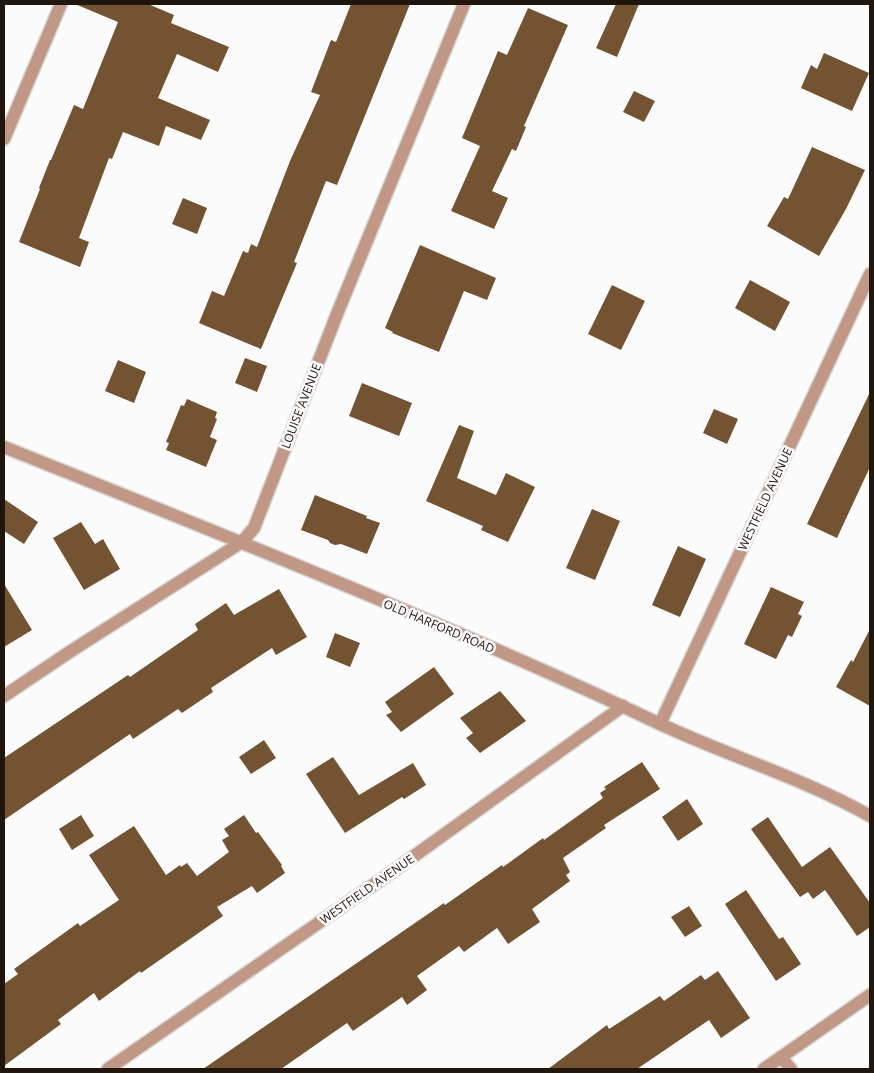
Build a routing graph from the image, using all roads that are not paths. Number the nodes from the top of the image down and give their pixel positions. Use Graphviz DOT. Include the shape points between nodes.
graph roads {
  1 [pos="61,4"];
  2 [pos="464,4"];
  3 [pos="4,139"];
  4 [pos="870,274"];
  5 [pos="4,447"];
  6 [pos="242,542"];
  7 [pos="4,696"];
  8 [pos="623,706"];
  9 [pos="660,724"];
  10 [pos="870,816"];
  11 [pos="870,995"];
  12 [pos="781,1057"];
  13 [pos="108,1069"];
  14 [pos="764,1069"];
  15 [pos="791,1069"];
  1 -- 3 [label="street"];
  2 -- 6 [label="street, LOUISE AVENUE" via="337,314 254,528"];
  4 -- 9 [label="street, WESTFIELD AVENUE"];
  5 -- 6 [label="street, OLD HARFORD ROAD"];
  6 -- 7 [label="street, LOUISE AVENUE"];
  6 -- 8 [label="street, OLD HARFORD ROAD"];
  8 -- 9 [label="street, OLD HARFORD ROAD"];
  8 -- 13 [label="street, WESTFIELD AVENUE" via="390,874"];
  9 -- 10 [label="street, OLD HARFORD ROAD" via="809,785"];
  11 -- 12 [label="street"];
  12 -- 14 [label="street"];
  12 -- 15 [label="street"];
}
